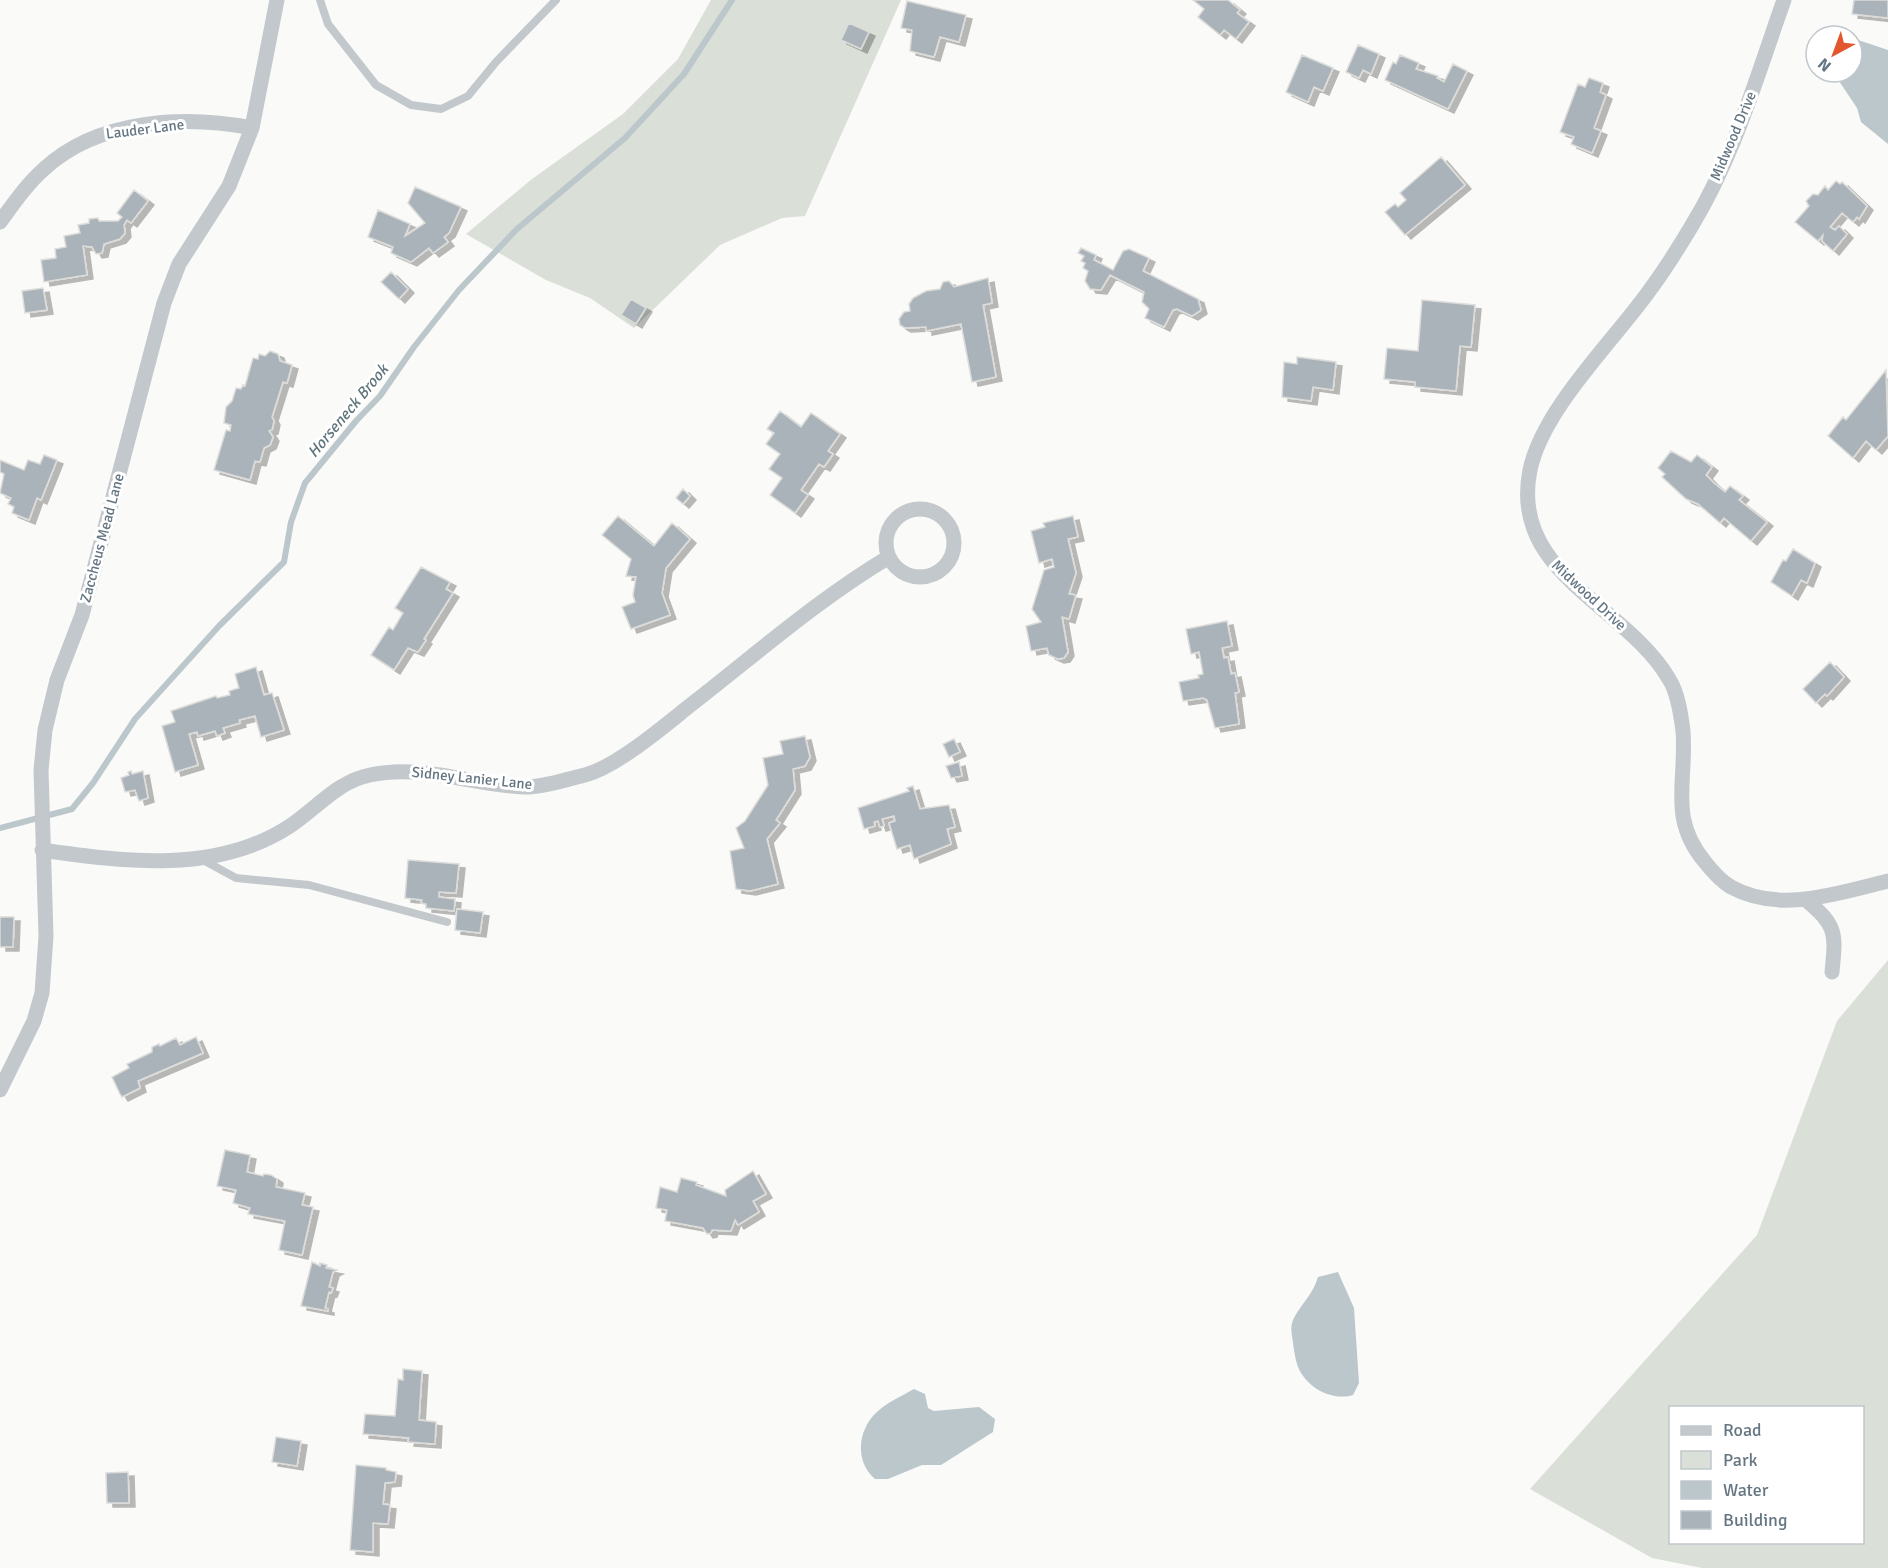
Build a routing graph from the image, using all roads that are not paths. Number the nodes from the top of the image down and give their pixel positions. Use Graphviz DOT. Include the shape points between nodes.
graph roads {
  1 [pos="277,0"];
  2 [pos="320,0"];
  3 [pos="556,0"];
  4 [pos="1784,0"];
  5 [pos="252,128"];
  6 [pos="0,222"];
  7 [pos="889,557"];
  8 [pos="42,843"];
  9 [pos="201,859"];
  10 [pos="1888,881"];
  11 [pos="1805,899"];
  12 [pos="447,922"];
  13 [pos="1833,972"];
  14 [pos="0,1090"];
  1 -- 5 [label="street, Zaccheus Mead Lane"];
  2 -- 3 [label="lane" via="328,24 376,86 411,105 441,110 468,96"];
  4 -- 11 [label="street, Midwood Drive" via="1728,154 1693,224 1653,286 1555,415 1538,446 1528,496 1531,523 1546,555 1650,653 1671,680 1683,731 1680,807 1694,849 1729,886 1778,902"];
  5 -- 6 [label="street, Lauder Lane" via="220,122 166,124 98,135 45,167"];
  5 -- 8 [label="street, Zaccheus Mead Lane" via="229,186 179,264 164,303 82,615 57,680 45,730"];
  7 -- 7 [label="street" via="910,576 936,573 947,564 953,550 951,528 939,515 925,509 907,512 897,518 887,533"];
  7 -- 9 [label="street, Sidney Lanier Lane" via="842,586 641,744 588,774 531,787 413,770 368,775 336,790 290,826 254,845"];
  8 -- 9 [label="street, Sidney Lanier Lane" via="83,856"];
  8 -- 14 [label="street, Zaccheus Mead Lane" via="46,936 42,993 34,1021"];
  9 -- 12 [label="lane" via="236,878 309,885"];
  10 -- 11 [label="street, Midwood Drive"];
  11 -- 13 [label="street" via="1831,926 1836,938"];
}
